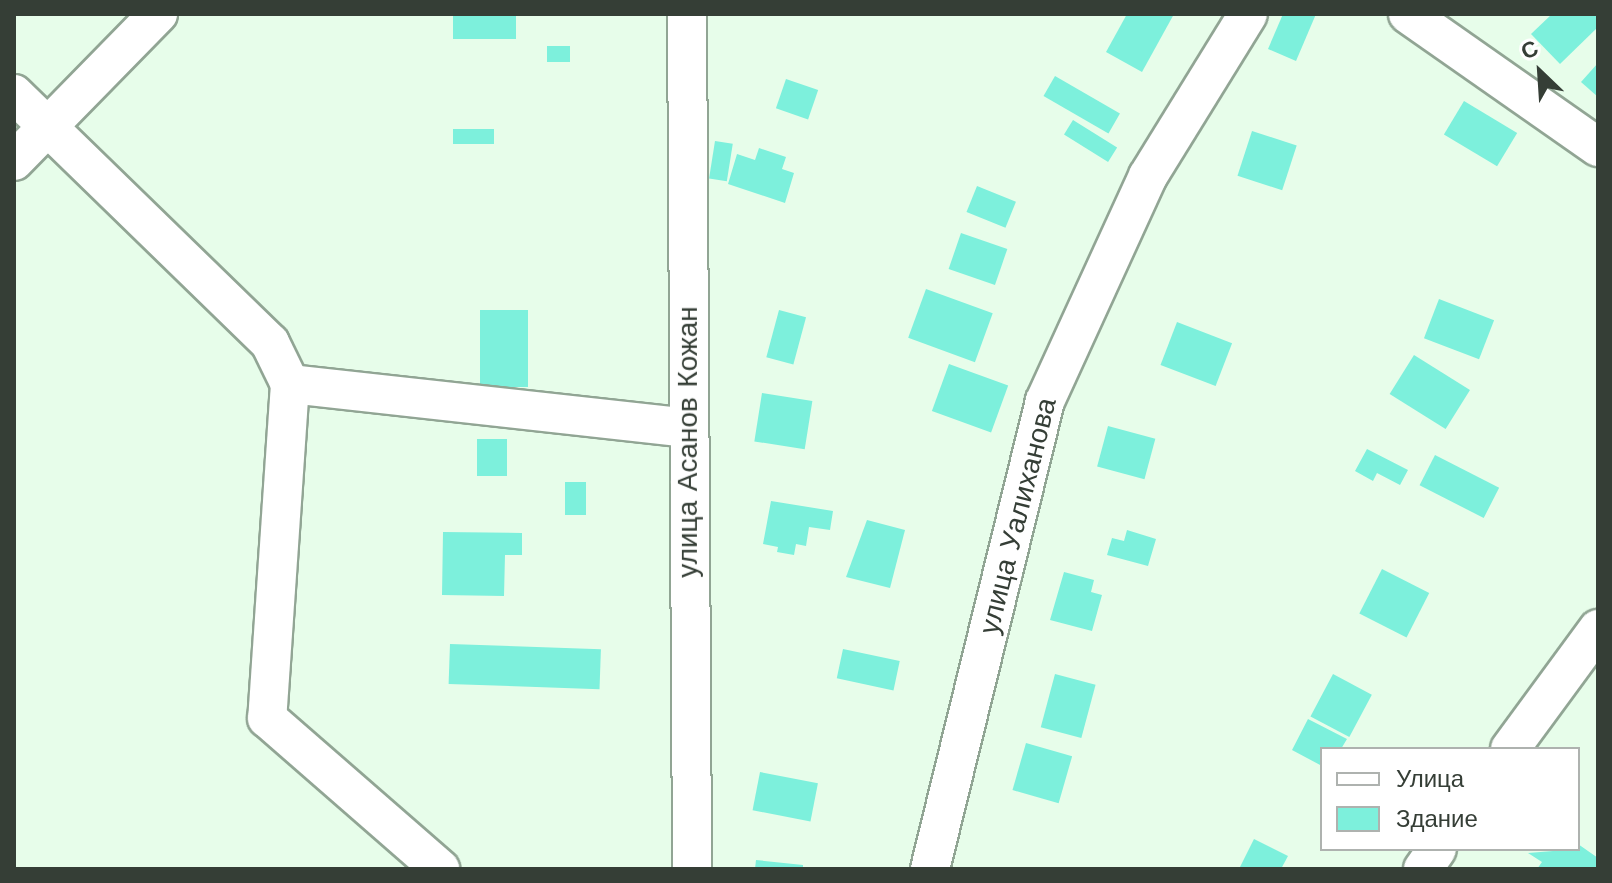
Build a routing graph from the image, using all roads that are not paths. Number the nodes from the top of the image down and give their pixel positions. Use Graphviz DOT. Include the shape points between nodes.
graph roads {
  1 [pos="158,14"];
  2 [pos="687,14"];
  3 [pos="1248,14"];
  4 [pos="1408,14"];
  5 [pos="14,94"];
  6 [pos="47,126"];
  7 [pos="1598,147"];
  8 [pos="14,161"];
  9 [pos="290,384"];
  10 [pos="686,428"];
  11 [pos="1598,629"];
  12 [pos="1511,747"];
  13 [pos="1436,851"];
  14 [pos="440,869"];
  15 [pos="692,869"];
  16 [pos="930,869"];
  17 [pos="1423,869"];
  1 -- 6 [label="street"];
  2 -- 10 [label="street, улица Асанов Кожан"];
  3 -- 16 [label="street, улица Уалиханова" via="1148,176 1045,401"];
  4 -- 7 [label="street"];
  5 -- 6 [label="street"];
  6 -- 8 [label="street"];
  6 -- 9 [label="street" via="270,343"];
  9 -- 10 [label="street"];
  9 -- 14 [label="street" via="267,718"];
  10 -- 15 [label="street, улица Асанов Кожан"];
  11 -- 12 [label="street"];
  13 -- 17 [label="street"];
}
